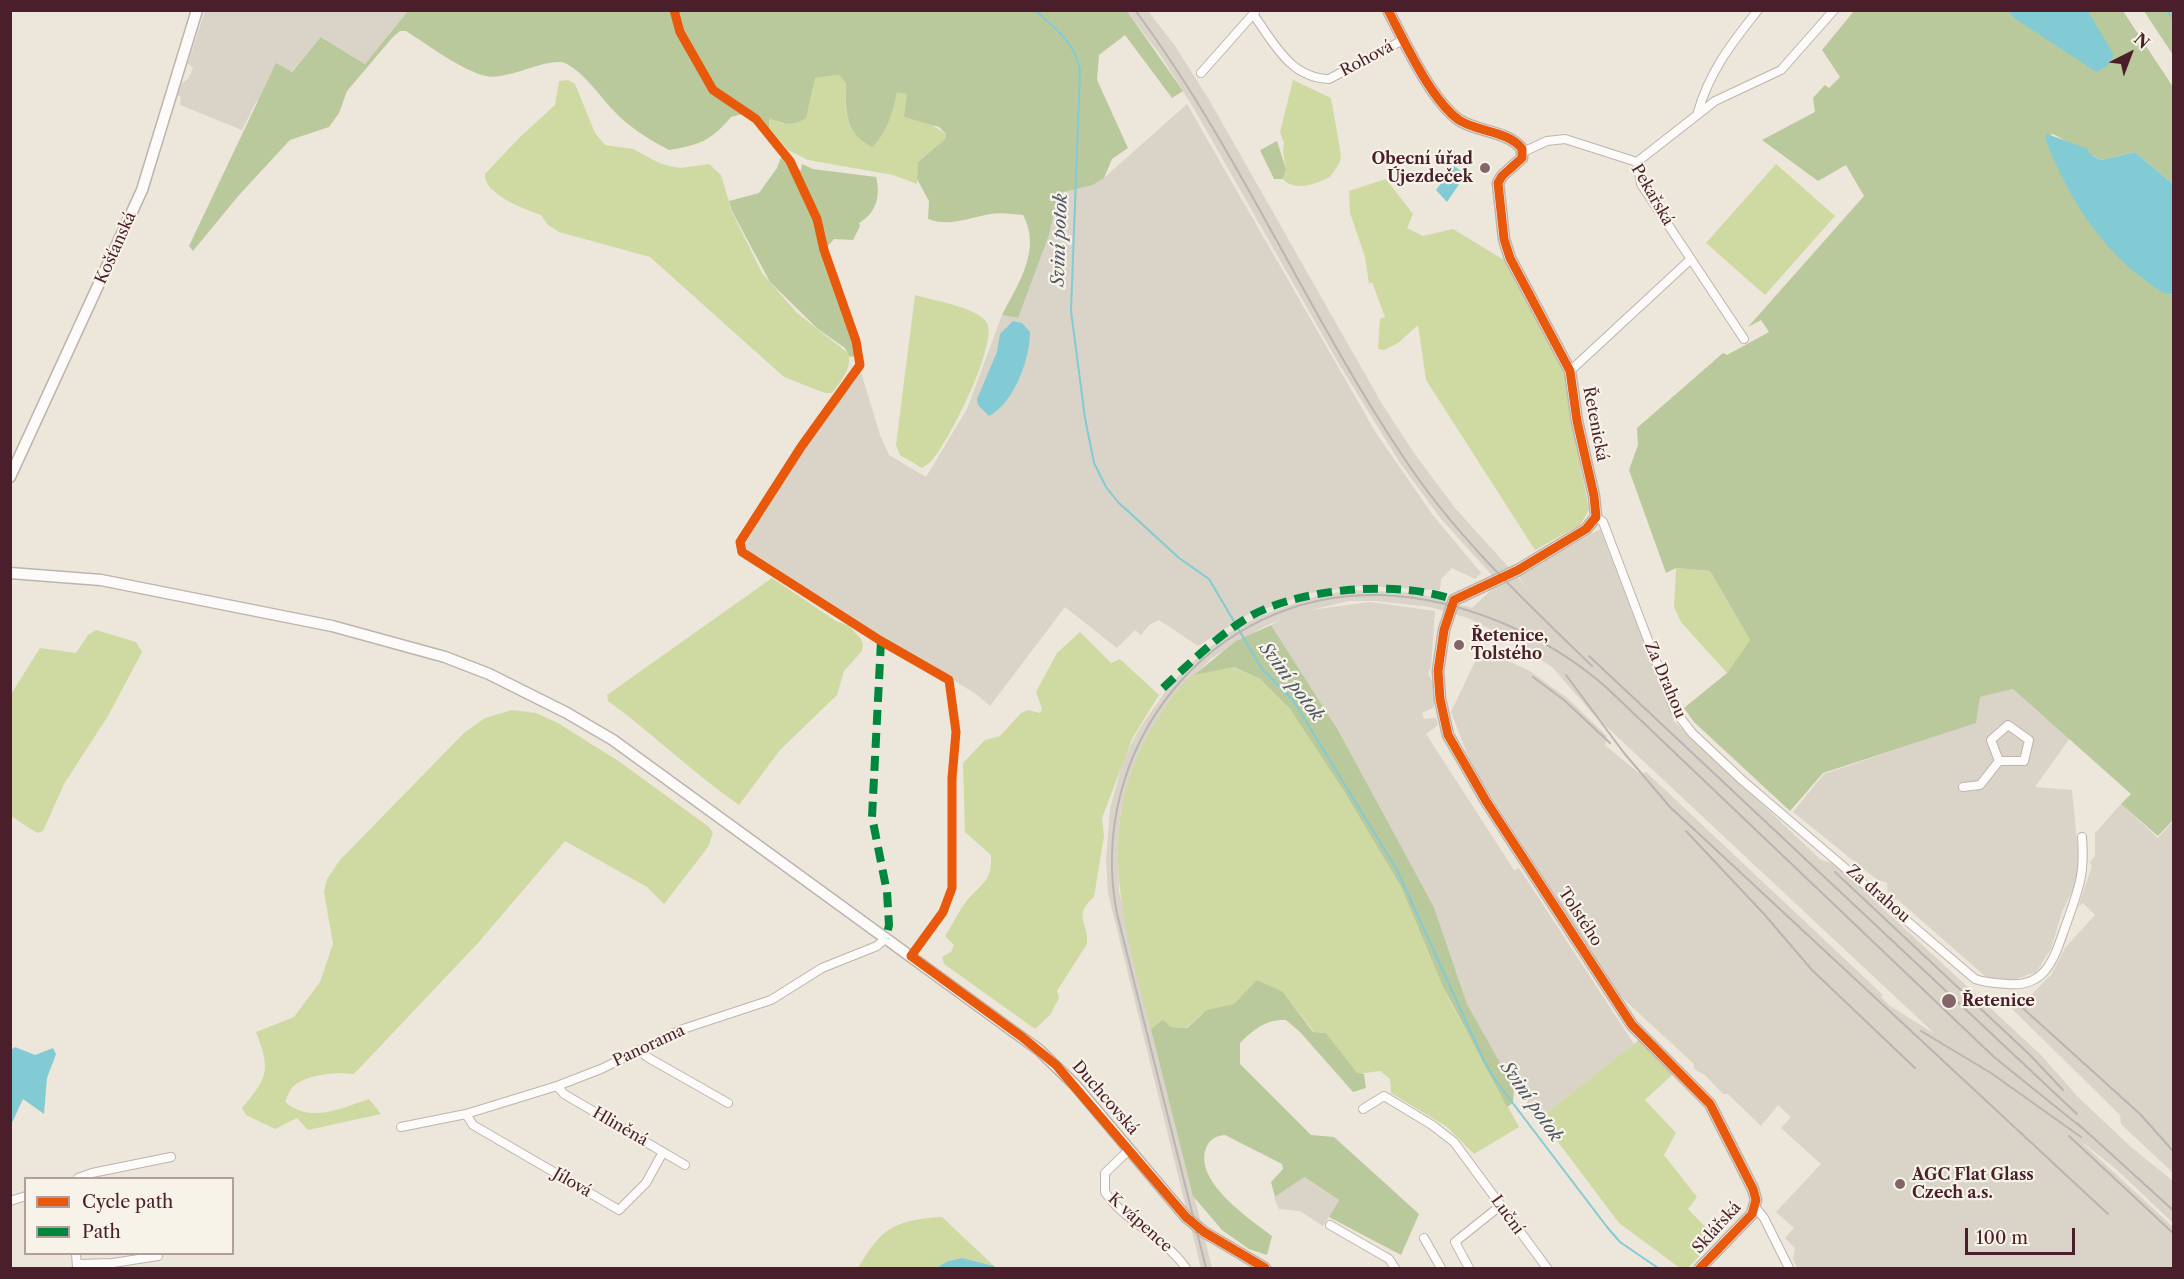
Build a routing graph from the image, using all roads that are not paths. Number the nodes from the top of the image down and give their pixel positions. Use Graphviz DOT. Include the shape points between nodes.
graph roads {
  1 [pos="197,10"];
  2 [pos="1388,10"];
  3 [pos="1758,10"];
  4 [pos="1834,10"];
  5 [pos="1254,12"];
  6 [pos="1403,40"];
  7 [pos="1200,73"];
  8 [pos="1697,115"];
  9 [pos="1522,152"];
  10 [pos="1636,162"];
  11 [pos="1691,259"];
  12 [pos="1744,339"];
  13 [pos="1569,371"];
  14 [pos="10,477"];
  15 [pos="1596,518"];
  16 [pos="10,573"];
  17 [pos="1999,761"];
  18 [pos="1963,788"];
  19 [pos="1779,812"];
  20 [pos="2082,837"];
  21 [pos="886,938"];
  22 [pos="639,1050"];
  23 [pos="557,1086"];
  24 [pos="728,1103"];
  25 [pos="1363,1109"];
  26 [pos="466,1114"];
  27 [pos="401,1127"];
  28 [pos="1129,1150"];
  29 [pos="663,1152"];
  30 [pos="171,1157"];
  31 [pos="685,1165"];
  32 [pos="83,1177"];
  33 [pos="1500,1206"];
  34 [pos="1755,1208"];
  35 [pos="1330,1225"];
  36 [pos="1424,1238"];
  37 [pos="158,1256"];
  38 [pos="77,1266"];
  39 [pos="1186,1269"];
  40 [pos="1265,1269"];
  41 [pos="1395,1269"];
  42 [pos="1441,1269"];
  43 [pos="1469,1269"];
  44 [pos="1547,1269"];
  45 [pos="1700,1269"];
  46 [pos="1789,1269"];
  1 -- 14 [label="street, Košťanská" via="142,190"];
  2 -- 6 [label="street"];
  3 -- 8 [label="street" via="1723,54"];
  4 -- 8 [label="street" via="1781,70 1715,101"];
  5 -- 6 [label="street, Rohová" via="1292,68 1323,79"];
  5 -- 7 [label="street"];
  6 -- 9 [label="street" via="1448,110 1467,124 1512,140"];
  8 -- 10 [label="street"];
  9 -- 10 [label="street, Pekařská" via="1547,141 1565,139"];
  9 -- 13 [label="street, Řetenická" via="1521,159 1498,185 1508,255"];
  10 -- 11 [label="street, Pekařská" via="1641,184"];
  11 -- 12 [label="street, Pekařská"];
  11 -- 13 [label="street, Řetenická"];
  13 -- 15 [label="street, Řetenická"];
  15 -- 19 [label="street, Za Drahou" via="1603,522 1680,718"];
  15 -- 34 [label="street, Tolstého" via="1586,529 1518,570 1454,600 1438,671 1448,735 1486,801 1632,1025 1710,1104 1753,1189"];
  16 -- 21 [label="street, Duchcovská" via="107,581 332,626 466,664 602,733"];
  17 -- 17 [label="street" via="2024,761 2028,740 2008,725 1991,740"];
  17 -- 18 [label="street" via="1980,785"];
  19 -- 20 [label="street, Za drahou" via="1975,979 2020,985 2034,981 2049,967 2080,886 2084,867"];
  21 -- 22 [label="street, Panorama" via="878,946 822,968 771,1000 683,1029"];
  21 -- 28 [label="street, Duchcovská" via="1047,1056"];
  22 -- 23 [label="street, Panorama"];
  22 -- 24 [label="street"];
  23 -- 26 [label="street, Panorama"];
  23 -- 29 [label="street, Hliněná" via="564,1094"];
  25 -- 33 [label="street, Luční" via="1378,1097 1392,1098 1446,1135"];
  26 -- 27 [label="street, Panorama"];
  26 -- 29 [label="street, Jílová" via="473,1125 619,1210 646,1183"];
  28 -- 39 [label="street, K vápence" via="1105,1173 1105,1192 1161,1240"];
  28 -- 40 [label="street, Duchcovská" via="1191,1222"];
  29 -- 31 [label="street, Hliněná"];
  30 -- 32 [label="street"];
  33 -- 43 [label="street" via="1455,1242"];
  33 -- 44 [label="street, Luční"];
  34 -- 45 [label="street, Sklářská"];
  34 -- 46 [label="street"];
  35 -- 41 [label="street" via="1389,1259"];
  36 -- 42 [label="street"];
  37 -- 38 [label="street"];
}
